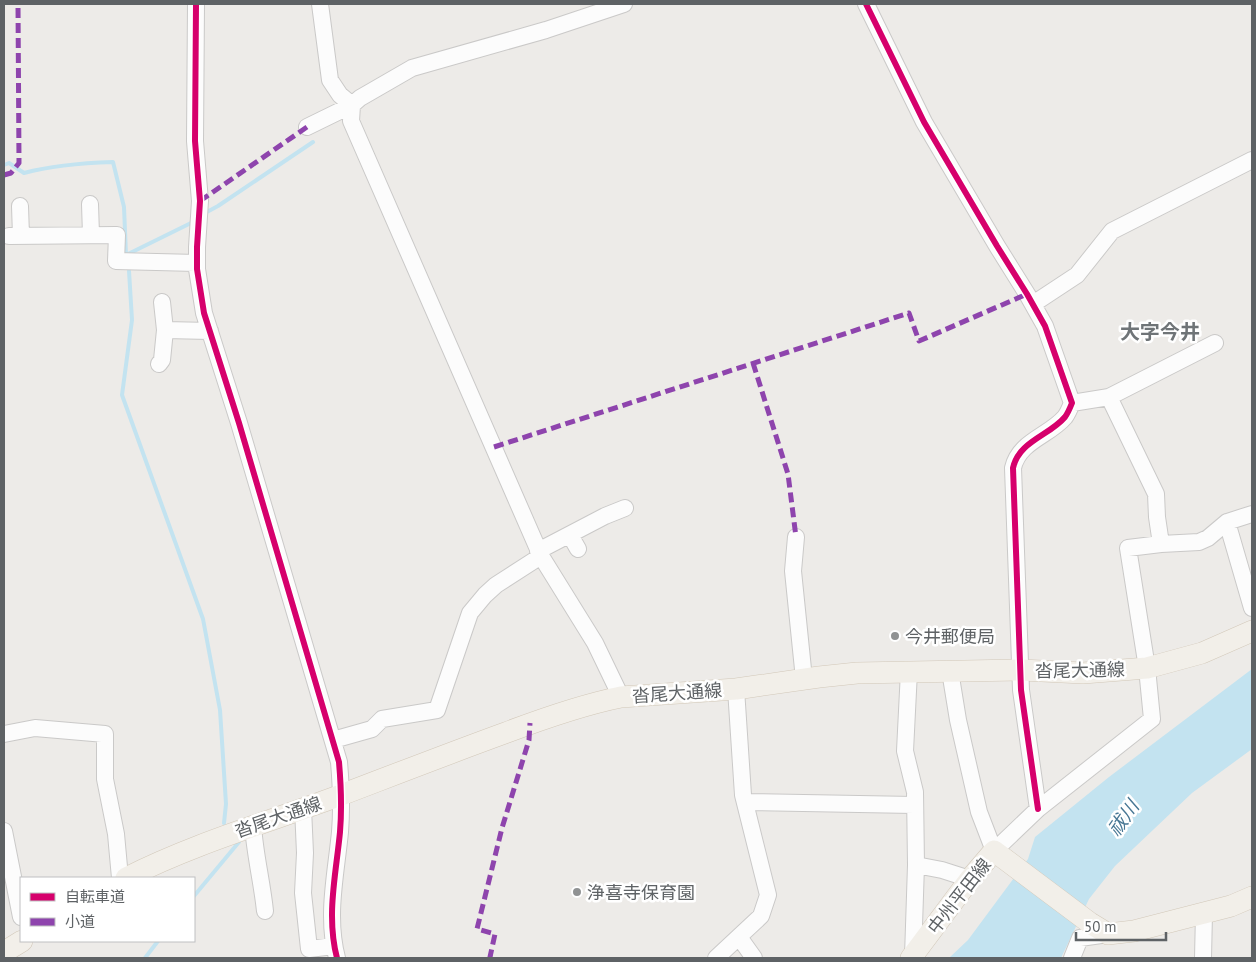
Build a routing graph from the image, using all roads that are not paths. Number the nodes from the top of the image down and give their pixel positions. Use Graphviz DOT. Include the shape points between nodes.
graph roads {
  1 [pos="196,4"];
  2 [pos="320,4"];
  3 [pos="624,4"];
  4 [pos="866,4"];
  5 [pos="352,105"];
  6 [pos="307,127"];
  7 [pos="1252,160"];
  8 [pos="90,204"];
  9 [pos="20,206"];
  10 [pos="91,235"];
  11 [pos="197,263"];
  12 [pos="162,302"];
  13 [pos="1033,304"];
  14 [pos="165,330"];
  15 [pos="210,331"];
  16 [pos="1215,343"];
  17 [pos="159,364"];
  18 [pos="1109,397"];
  19 [pos="1072,403"];
  20 [pos="625,508"];
  21 [pos="1252,514"];
  22 [pos="1227,522"];
  23 [pos="796,537"];
  24 [pos="1161,544"];
  25 [pos="540,553"];
  26 [pos="1252,608"];
  27 [pos="1252,631"];
  28 [pos="1147,668"];
  29 [pos="950,670"];
  30 [pos="1021,670"];
  31 [pos="909,671"];
  32 [pos="804,679"];
  33 [pos="736,689"];
  34 [pos="620,697"];
  35 [pos="4,734"];
  36 [pos="333,740"];
  37 [pos="341,795"];
  38 [pos="745,802"];
  39 [pos="914,805"];
  40 [pos="303,808"];
  41 [pos="1038,809"];
  42 [pos="252,826"];
  43 [pos="4,831"];
  44 [pos="996,853"];
  45 [pos="916,865"];
  46 [pos="120,877"];
  47 [pos="128,877"];
  48 [pos="970,879"];
  49 [pos="1252,897"];
  50 [pos="265,911"];
  51 [pos="20,912"];
  52 [pos="1204,913"];
  53 [pos="1108,934"];
  54 [pos="739,937"];
  55 [pos="20,942"];
  56 [pos="4,952"];
  57 [pos="335,952"];
  58 [pos="912,957"];
  59 [pos="716,958"];
  60 [pos="754,958"];
  61 [pos="1072,958"];
  62 [pos="1203,958"];
  1 -- 11 [label="street" via="195,141 200,201"];
  2 -- 5 [label="street" via="330,80"];
  3 -- 5 [label="street" via="412,68"];
  4 -- 13 [label="street" via="924,122"];
  5 -- 6 [label="street"];
  5 -- 25 [label="street" via="351,122"];
  7 -- 13 [label="street" via="1112,231 1077,276"];
  8 -- 10 [label="street"];
  9 -- 10 [label="street" via="15,236"];
  10 -- 11 [label="street" via="118,235 116,261"];
  11 -- 15 [label="street" via="202,304"];
  12 -- 14 [label="street"];
  13 -- 19 [label="street" via="1045,326"];
  14 -- 15 [label="street"];
  14 -- 17 [label="street"];
  15 -- 36 [label="street"];
  16 -- 18 [label="street"];
  18 -- 19 [label="street"];
  18 -- 24 [label="street" via="1156,494"];
  19 -- 30 [label="street" via="1064,418 1025,447 1013,468"];
  20 -- 25 [label="street" via="605,516 574,542"];
  21 -- 22 [label="street"];
  22 -- 24 [label="street" via="1199,542"];
  22 -- 26 [label="street"];
  23 -- 32 [label="street" via="793,571"];
  24 -- 28 [label="street" via="1128,548"];
  25 -- 34 [label="street" via="595,643"];
  25 -- 36 [label="street" via="496,585 470,613 437,710 382,719 372,729"];
  27 -- 28 [label="main road, 沓尾大通線" via="1202,653"];
  28 -- 30 [label="main road, 沓尾大通線" via="1083,673"];
  28 -- 41 [label="street" via="1152,718"];
  29 -- 30 [label="main road, 沓尾大通線"];
  29 -- 31 [label="main road, 沓尾大通線"];
  29 -- 44 [label="street" via="979,812"];
  30 -- 41 [label="street"];
  31 -- 32 [label="main road, 沓尾大通線"];
  31 -- 39 [label="street" via="905,751"];
  32 -- 33 [label="main road, 沓尾大通線"];
  33 -- 34 [label="main road, 沓尾大通線"];
  33 -- 38 [label="street"];
  34 -- 37 [label="main road, 沓尾大通線" via="530,723"];
  35 -- 46 [label="street" via="34,728 105,734 105,779 116,834"];
  36 -- 37 [label="street" via="339,762"];
  37 -- 40 [label="main road, 沓尾大通線"];
  37 -- 57 [label="street" via="333,889"];
  38 -- 39 [label="street"];
  38 -- 54 [label="street" via="768,895 761,916"];
  39 -- 45 [label="street"];
  40 -- 42 [label="main road, 沓尾大通線"];
  40 -- 57 [label="street" via="303,893 309,949"];
  41 -- 44 [label="street"];
  42 -- 47 [label="main road, 沓尾大通線"];
  42 -- 50 [label="street"];
  43 -- 51 [label="street"];
  44 -- 48 [label="main road, 中州平田線"];
  44 -- 53 [label="main road, 中州平田線"];
  45 -- 48 [label="street"];
  45 -- 58 [label="street"];
  48 -- 58 [label="main road, 中州平田線"];
  49 -- 52 [label="main road"];
  52 -- 53 [label="main road" via="1134,931"];
  52 -- 62 [label="street"];
  53 -- 61 [label="street" via="1080,938"];
  54 -- 59 [label="street"];
  54 -- 60 [label="street"];
  55 -- 56 [label="main road"];
}
